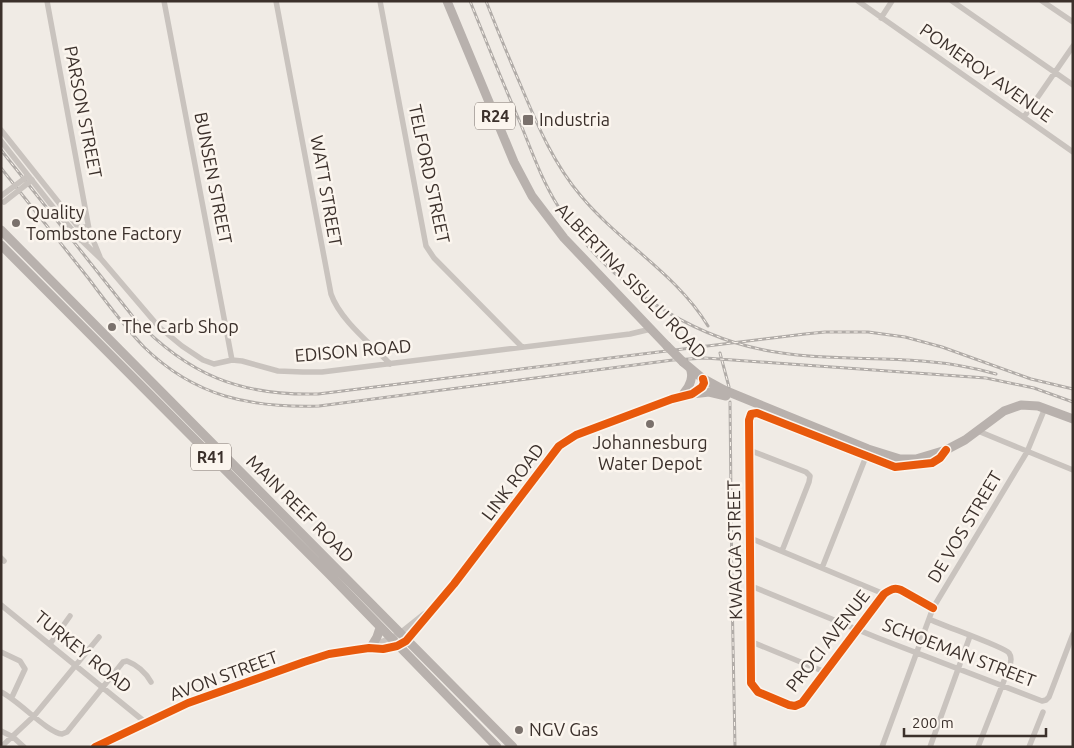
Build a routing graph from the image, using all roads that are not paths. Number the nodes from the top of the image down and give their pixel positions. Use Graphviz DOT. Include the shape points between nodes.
graph roads {
  1 [pos="47,1"];
  2 [pos="164,1"];
  3 [pos="276,1"];
  4 [pos="380,1"];
  5 [pos="447,1"];
  6 [pos="858,1"];
  7 [pos="892,1"];
  8 [pos="952,1"];
  9 [pos="1042,1"];
  10 [pos="881,18"];
  11 [pos="1073,22"];
  12 [pos="1073,46"];
  13 [pos="1054,72"];
  14 [pos="1073,85"];
  15 [pos="1024,117"];
  16 [pos="1,130"];
  17 [pos="1,141"];
  18 [pos="1073,152"];
  19 [pos="30,178"];
  20 [pos="2,202"];
  21 [pos="1,230"];
  22 [pos="81,231"];
  23 [pos="91,235"];
  24 [pos="1,245"];
  25 [pos="101,259"];
  26 [pos="86,317"];
  27 [pos="79,324"];
  28 [pos="651,329"];
  29 [pos="522,347"];
  30 [pos="232,360"];
  31 [pos="390,364"];
  32 [pos="686,365"];
  33 [pos="702,379"];
  34 [pos="688,393"];
  35 [pos="1045,408"];
  36 [pos="773,410"];
  37 [pos="1073,419"];
  38 [pos="978,431"];
  39 [pos="749,450"];
  40 [pos="1027,452"];
  41 [pos="867,453"];
  42 [pos="1073,470"];
  43 [pos="242,481"];
  44 [pos="750,538"];
  45 [pos="782,551"];
  46 [pos="822,568"];
  47 [pos="751,586"];
  48 [pos="887,592"];
  49 [pos="1,605"];
  50 [pos="933,608"];
  51 [pos="70,616"];
  52 [pos="929,619"];
  53 [pos="380,628"];
  54 [pos="858,629"];
  55 [pos="1073,634"];
  56 [pos="970,636"];
  57 [pos="99,637"];
  58 [pos="403,637"];
  59 [pos="394,642"];
  60 [pos="752,642"];
  61 [pos="50,644"];
  62 [pos="370,647"];
  63 [pos="1,652"];
  64 [pos="916,652"];
  65 [pos="76,666"];
  66 [pos="959,668"];
  67 [pos="825,672"];
  68 [pos="152,682"];
  69 [pos="1003,685"];
  70 [pos="103,688"];
  71 [pos="1,692"];
  72 [pos="12,697"];
  73 [pos="790,704"];
  74 [pos="1043,712"];
  75 [pos="34,716"];
  76 [pos="145,722"];
  77 [pos="1,731"];
  78 [pos="13,737"];
  79 [pos="1,747"];
  80 [pos="24,747"];
  81 [pos="95,747"];
  82 [pos="497,747"];
  83 [pos="513,747"];
  84 [pos="882,747"];
  85 [pos="930,747"];
  86 [pos="978,747"];
  87 [pos="1029,747"];
  1 -- 22 [label="street, PARSON STREET" via="88,217"];
  2 -- 30 [label="street, BUNSEN STREET"];
  3 -- 31 [label="street, WATT STREET" via="331,294 344,316"];
  4 -- 29 [label="street, TELFORD STREET" via="426,246"];
  5 -- 28 [label="main road, ALBERTINA SISULU ROAD / R24" via="514,162 532,196 564,238"];
  6 -- 10 [label="street, POMEROY AVENUE"];
  7 -- 10 [label="street"];
  8 -- 13 [label="street"];
  9 -- 11 [label="street"];
  10 -- 15 [label="street, POMEROY AVENUE"];
  12 -- 13 [label="street"];
  13 -- 14 [label="street"];
  13 -- 15 [label="street"];
  15 -- 18 [label="street, POMEROY AVENUE"];
  16 -- 22 [label="street, EDISON ROAD"];
  17 -- 19 [label="street"];
  19 -- 20 [label="street, bridge"];
  19 -- 22 [label="street" via="66,223"];
  21 -- 26 [label="main road, MAIN REEF ROAD / R41"];
  22 -- 23 [label="street, EDISON ROAD"];
  22 -- 23 [label="street" via="87,240"];
  22 -- 25 [label="street, EDISON ROAD"];
  23 -- 25 [label="street, EDISON ROAD"];
  24 -- 27 [label="main road, MAIN REEF ROAD / R41"];
  25 -- 30 [label="street, EDISON ROAD" via="150,318 182,346 209,363"];
  26 -- 27 [label="main road"];
  26 -- 43 [label="main road, MAIN REEF ROAD / R41"];
  27 -- 43 [label="main road, MAIN REEF ROAD / R41"];
  28 -- 29 [label="street, EDISON ROAD"];
  28 -- 32 [label="main road, ALBERTINA SISULU ROAD / R24, bridge"];
  29 -- 31 [label="street, EDISON ROAD"];
  30 -- 31 [label="street, EDISON ROAD" via="303,372"];
  32 -- 33 [label="main road, ALBERTINA SISULU ROAD / R24"];
  32 -- 34 [label="main road" via="692,375"];
  33 -- 34 [label="street" via="696,379"];
  33 -- 34 [label="street" via="702,387"];
  33 -- 36 [label="main road, ALBERTINA SISULU ROAD / R24"];
  34 -- 36 [label="main road" via="714,393"];
  34 -- 58 [label="street, LINK ROAD" via="576,435 559,446 454,584"];
  35 -- 37 [label="main road, ALBERTINA SISULU ROAD / R24"];
  35 -- 38 [label="main road, ALBERTINA SISULU ROAD / R24" via="1026,405 1011,408"];
  35 -- 40 [label="street, DE VOS STREET"];
  36 -- 41 [label="main road, ALBERTINA SISULU ROAD / R24"];
  38 -- 40 [label="street"];
  38 -- 41 [label="main road, ALBERTINA SISULU ROAD / R24" via="946,450 922,458 891,458"];
  39 -- 41 [label="street, KWAGGA STREET" via="750,417 757,413"];
  39 -- 44 [label="street, KWAGGA STREET"];
  39 -- 45 [label="street" via="810,476"];
  40 -- 42 [label="street"];
  40 -- 50 [label="street, DE VOS STREET"];
  41 -- 46 [label="street"];
  43 -- 53 [label="main road, MAIN REEF ROAD / R41"];
  43 -- 58 [label="main road, MAIN REEF ROAD / R41"];
  44 -- 45 [label="street"];
  44 -- 47 [label="street, KWAGGA STREET"];
  45 -- 46 [label="street"];
  46 -- 48 [label="street"];
  47 -- 54 [label="street, SCHOEMAN STREET"];
  47 -- 60 [label="street, KWAGGA STREET"];
  48 -- 50 [label="street" via="902,590"];
  48 -- 54 [label="street, PROCI AVENUE"];
  49 -- 61 [label="street, TURKEY ROAD"];
  50 -- 52 [label="street, DE VOS STREET"];
  51 -- 61 [label="street"];
  52 -- 56 [label="street"];
  52 -- 64 [label="street, DE VOS STREET"];
  53 -- 59 [label="main road, MAIN REEF ROAD / R41"];
  53 -- 62 [label="main road"];
  54 -- 64 [label="street, SCHOEMAN STREET"];
  54 -- 67 [label="street, PROCI AVENUE"];
  55 -- 69 [label="street, SCHOEMAN STREET" via="1050,697 1046,700"];
  56 -- 66 [label="street"];
  56 -- 69 [label="street" via="1006,649 1011,658"];
  57 -- 65 [label="street"];
  58 -- 59 [label="street"];
  58 -- 59 [label="street"];
  58 -- 83 [label="main road, MAIN REEF ROAD / R41"];
  59 -- 62 [label="street, AVON STREET"];
  59 -- 62 [label="street, AVON STREET" via="383,649"];
  59 -- 82 [label="main road, MAIN REEF ROAD / R41"];
  60 -- 67 [label="street"];
  60 -- 73 [label="street, KWAGGA STREET" via="751,683 758,692"];
  61 -- 65 [label="street, TURKEY ROAD"];
  62 -- 76 [label="street, AVON STREET" via="318,657 188,703"];
  63 -- 72 [label="street" via="20,661 25,669"];
  64 -- 66 [label="street, SCHOEMAN STREET"];
  64 -- 84 [label="street, DE VOS STREET"];
  65 -- 70 [label="street, TURKEY ROAD"];
  65 -- 75 [label="street"];
  66 -- 69 [label="street, SCHOEMAN STREET"];
  66 -- 85 [label="street"];
  67 -- 73 [label="street, PROCI AVENUE" via="802,703"];
  68 -- 70 [label="street" via="127,661"];
  69 -- 86 [label="street"];
  70 -- 75 [label="street" via="64,733 54,732"];
  70 -- 76 [label="street, TURKEY ROAD"];
  71 -- 72 [label="street"];
  72 -- 75 [label="street"];
  74 -- 87 [label="street"];
  75 -- 78 [label="street"];
  76 -- 81 [label="street, AVON STREET"];
  77 -- 78 [label="street"];
  78 -- 79 [label="street"];
  78 -- 80 [label="street"];
}
